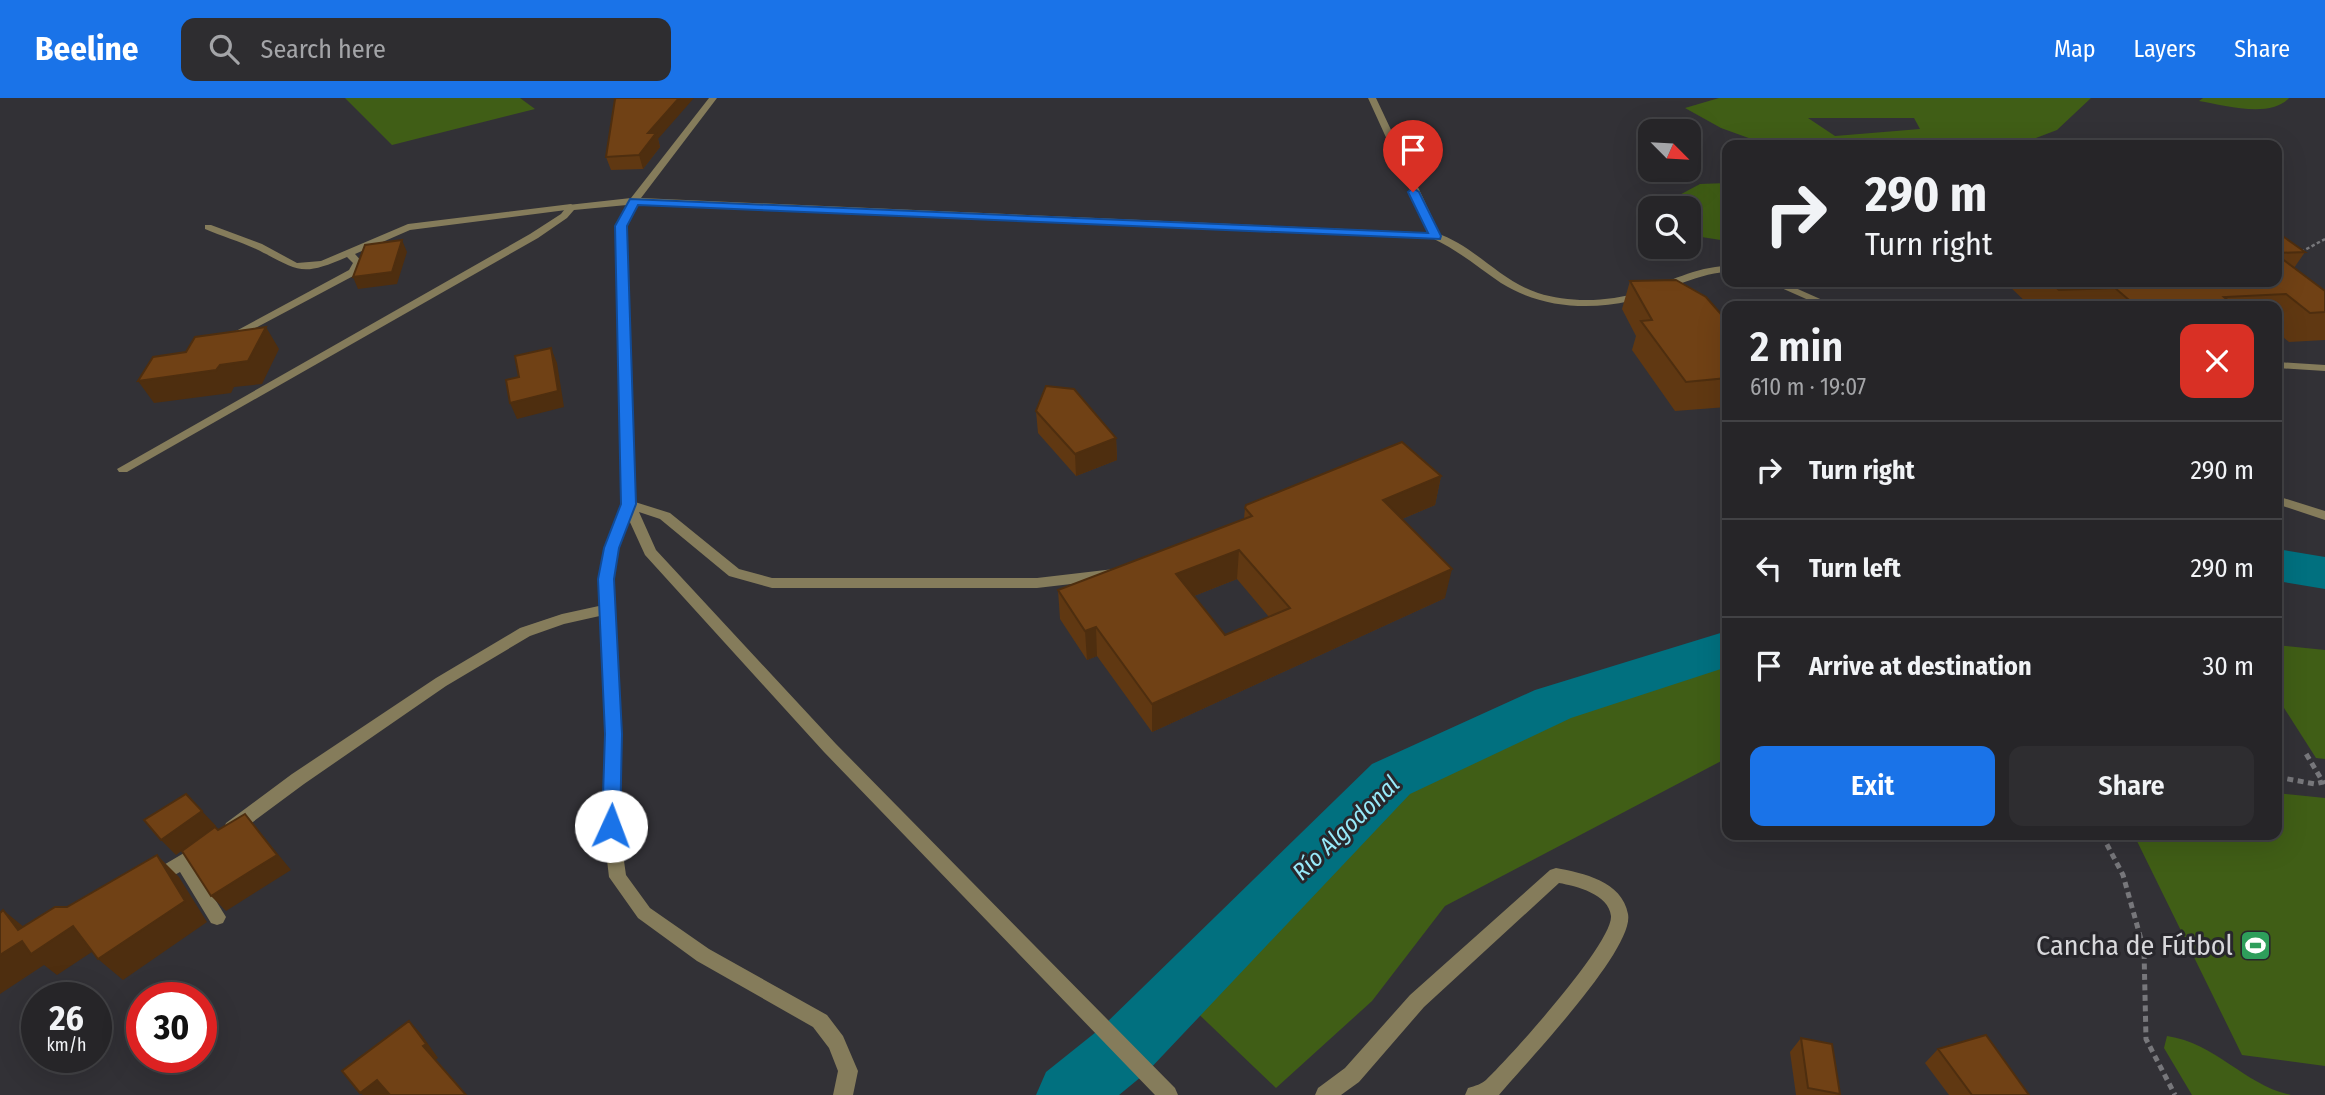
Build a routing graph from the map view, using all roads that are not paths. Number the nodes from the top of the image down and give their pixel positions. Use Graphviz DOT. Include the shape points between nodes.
graph roads {
  1 [pos="712,98"];
  2 [pos="1372,98"];
  3 [pos="634,201"];
  4 [pos="571,207"];
  5 [pos="208,227"];
  6 [pos="1436,236"];
  7 [pos="348,253"];
  8 [pos="1722,269"];
  9 [pos="1784,287"];
  10 [pos="1814,301"];
  11 [pos="222,342"];
  12 [pos="2282,365"];
  13 [pos="2325,368"];
  14 [pos="123,469"];
  15 [pos="2282,502"];
  16 [pos="629,504"];
  17 [pos="2325,516"];
  18 [pos="1131,569"];
  19 [pos="608,609"];
  20 [pos="183,863"];
  21 [pos="139,888"];
  22 [pos="217,917"];
  23 [pos="843,1095"];
  24 [pos="1168,1095"];
  25 [pos="1325,1095"];
  26 [pos="1475,1095"];
  1 -- 3 [label="street"];
  2 -- 6 [label="street"];
  3 -- 4 [label="street"];
  3 -- 6 [label="street"];
  3 -- 16 [label="street" via="621,226"];
  4 -- 7 [label="street" via="408,227"];
  4 -- 14 [label="street" via="534,236"];
  5 -- 7 [label="street" via="295,266 313,266"];
  6 -- 8 [label="street" via="1466,251 1515,288 1546,299 1582,302 1639,296 1705,269"];
  7 -- 11 [label="street" via="358,263 353,272"];
  9 -- 10 [label="street"];
  12 -- 13 [label="street"];
  15 -- 17 [label="street"];
  16 -- 18 [label="street" via="666,516 734,573 772,583 1037,583"];
  16 -- 19 [label="street" via="611,548"];
  16 -- 24 [label="street" via="650,552 830,748"];
  19 -- 20 [label="street" via="525,632 441,682"];
  19 -- 23 [label="street" via="614,734 611,826 618,877 644,913 703,955 820,1021 836,1042 848,1071"];
  20 -- 21 [label="street"];
  20 -- 22 [label="street"];
  25 -- 26 [label="street" via="1352,1075 1417,1001 1556,875 1590,882 1612,899 1620,917 1619,929 1580,988 1492,1088"];
}
